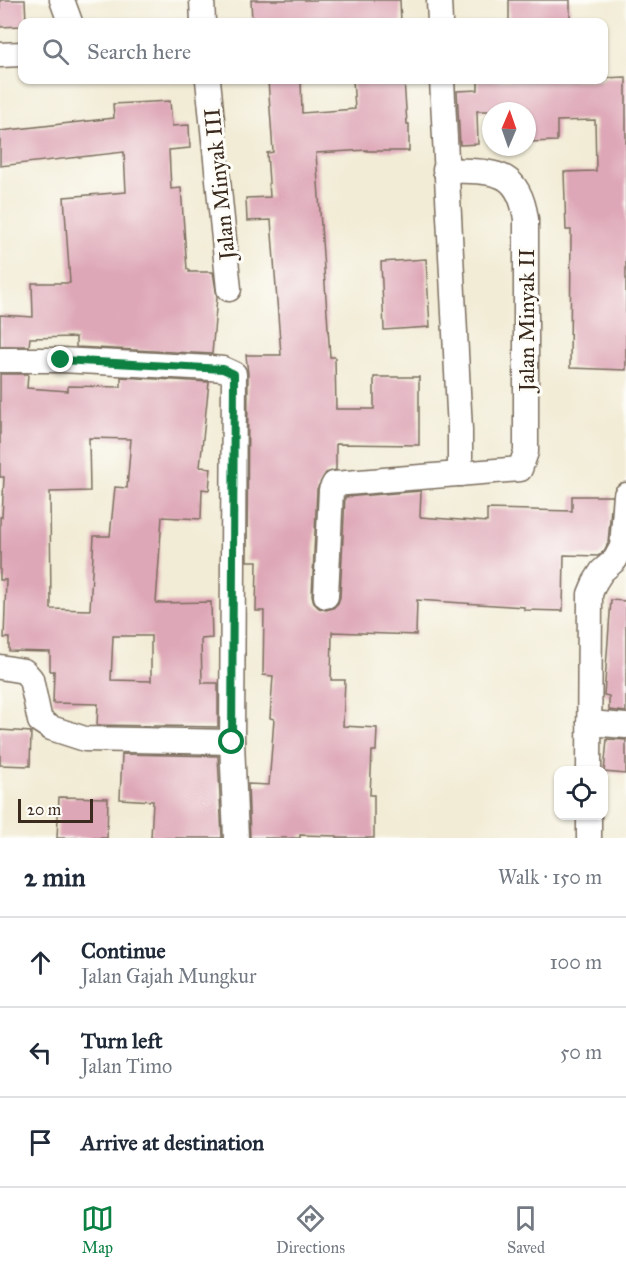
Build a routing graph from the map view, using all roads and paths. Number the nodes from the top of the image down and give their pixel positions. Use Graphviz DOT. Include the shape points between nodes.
graph roads {
  1 [pos="62,0"];
  2 [pos="202,0"];
  3 [pos="439,0"];
  4 [pos="69,18"];
  5 [pos="203,18"];
  6 [pos="440,18"];
  7 [pos="18,54"];
  8 [pos="0,55"];
  9 [pos="208,84"];
  10 [pos="442,84"];
  11 [pos="445,170"];
  12 [pos="229,289"];
  13 [pos="0,360"];
  14 [pos="460,474"];
  15 [pos="626,495"];
  16 [pos="326,596"];
  17 [pos="0,667"];
  18 [pos="589,723"];
  19 [pos="626,726"];
  20 [pos="232,742"];
  21 [pos="589,766"];
  22 [pos="589,820"];
  23 [pos="236,838"];
  24 [pos="589,838"];
  1 -- 4 [label="street"];
  2 -- 5 [label="street"];
  3 -- 6 [label="street"];
  7 -- 8 [label="street"];
  9 -- 12 [label="street, Jalan Minyak III"];
  10 -- 11 [label="street"];
  11 -- 14 [label="street"];
  11 -- 14 [label="street, Jalan Minyak II" via="502,176 518,190 526,219 526,452 520,469"];
  13 -- 20 [label="street" via="223,369 234,374"];
  14 -- 16 [label="street, Jalan Minyak II" via="334,484"];
  15 -- 18 [label="street" via="622,547 594,582 590,594"];
  17 -- 20 [label="street" via="24,671 31,679 40,721 85,739"];
  18 -- 19 [label="street"];
  18 -- 21 [label="street"];
  20 -- 23 [label="street"];
  22 -- 24 [label="street"];
}
